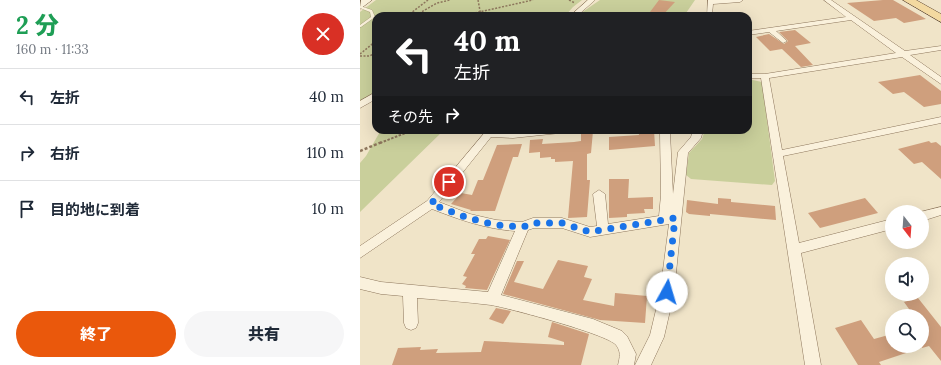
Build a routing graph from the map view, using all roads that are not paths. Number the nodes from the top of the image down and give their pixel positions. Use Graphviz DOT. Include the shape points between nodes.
graph roads {
  1 [pos="367,0"];
  2 [pos="592,0"];
  3 [pos="740,0"];
  4 [pos="827,0"];
  5 [pos="908,0"];
  6 [pos="710,1"];
  7 [pos="360,6"];
  8 [pos="372,12"];
  9 [pos="578,12"];
  10 [pos="710,12"];
  11 [pos="853,18"];
  12 [pos="372,19"];
  13 [pos="941,19"];
  14 [pos="361,26"];
  15 [pos="771,30"];
  16 [pos="752,32"];
  17 [pos="783,40"];
  18 [pos="941,48"];
  19 [pos="904,54"];
  20 [pos="752,76"];
  21 [pos="764,76"];
  22 [pos="941,80"];
  23 [pos="372,98"];
  24 [pos="360,105"];
  25 [pos="941,120"];
  26 [pos="488,134"];
  27 [pos="664,134"];
  28 [pos="697,134"];
  29 [pos="778,154"];
  30 [pos="599,194"];
  31 [pos="431,204"];
  32 [pos="941,211"];
  33 [pos="929,214"];
  34 [pos="670,219"];
  35 [pos="885,226"];
  36 [pos="523,227"];
  37 [pos="603,230"];
  38 [pos="795,249"];
  39 [pos="360,253"];
  40 [pos="360,283"];
  41 [pos="410,291"];
  42 [pos="492,299"];
  43 [pos="411,323"];
  44 [pos="626,365"];
  45 [pos="643,365"];
  46 [pos="813,365"];
  1 -- 7 [label="main road"];
  2 -- 9 [label="street"];
  3 -- 6 [label="street"];
  4 -- 11 [label="street"];
  5 -- 13 [label="main road"];
  6 -- 10 [label="street"];
  7 -- 8 [label="lane"];
  11 -- 15 [label="street"];
  11 -- 19 [label="street"];
  12 -- 14 [label="lane"];
  15 -- 16 [label="street"];
  15 -- 17 [label="street"];
  18 -- 19 [label="street"];
  19 -- 21 [label="street"];
  19 -- 22 [label="street"];
  20 -- 21 [label="street"];
  21 -- 29 [label="street"];
  23 -- 24 [label="street"];
  25 -- 29 [label="street"];
  26 -- 31 [label="street"];
  27 -- 34 [label="street"];
  28 -- 34 [label="street" via="683,152"];
  29 -- 38 [label="street"];
  30 -- 37 [label="street"];
  31 -- 36 [label="street" via="496,225"];
  31 -- 39 [label="street"];
  32 -- 33 [label="street"];
  34 -- 37 [label="street"];
  34 -- 45 [label="street" via="667,292 657,338"];
  35 -- 38 [label="street"];
  36 -- 37 [label="street" via="533,223 562,223 590,232"];
  36 -- 42 [label="street"];
  38 -- 46 [label="street"];
  40 -- 41 [label="street"];
  41 -- 42 [label="street"];
  41 -- 43 [label="street"];
  42 -- 44 [label="street" via="593,326 617,336 626,347"];
}
